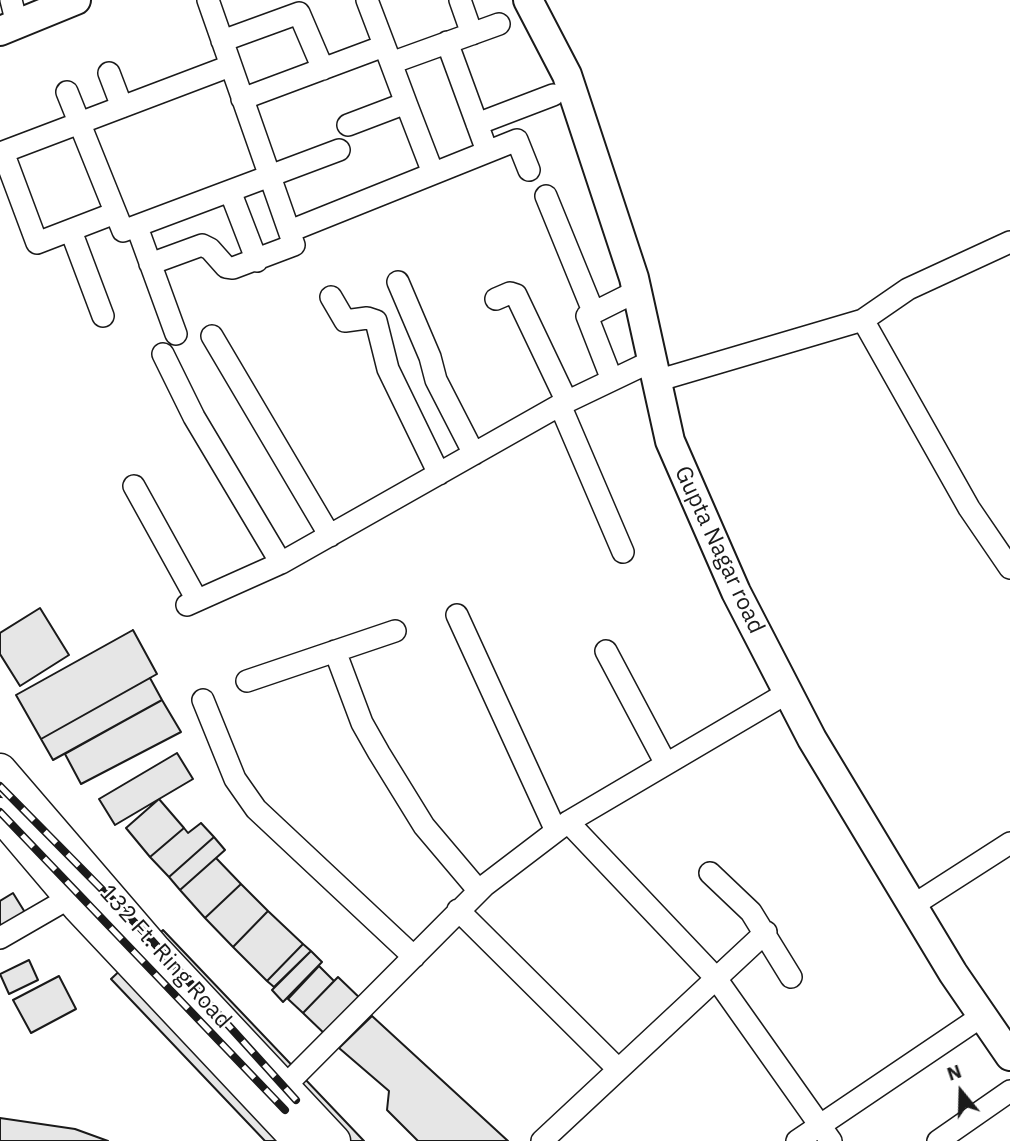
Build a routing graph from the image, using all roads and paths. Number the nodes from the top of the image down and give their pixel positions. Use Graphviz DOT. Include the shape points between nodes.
graph roads {
  1 [pos="76,0"];
  2 [pos="208,0"];
  3 [pos="367,0"];
  4 [pos="460,0"];
  5 [pos="528,0"];
  6 [pos="9,18"];
  7 [pos="499,24"];
  8 [pos="472,34"];
  9 [pos="222,41"];
  10 [pos="447,43"];
  11 [pos="388,54"];
  12 [pos="230,65"];
  13 [pos="323,69"];
  14 [pos="109,73"];
  15 [pos="67,92"];
  16 [pos="552,95"];
  17 [pos="242,99"];
  18 [pos="406,103"];
  19 [pos="122,107"];
  20 [pos="79,122"];
  21 [pos="477,124"];
  22 [pos="348,125"];
  23 [pos="339,150"];
  24 [pos="487,151"];
  25 [pos="529,170"];
  26 [pos="433,173"];
  27 [pos="269,175"];
  28 [pos="230,191"];
  29 [pos="546,196"];
  30 [pos="115,213"];
  31 [pos="137,227"];
  32 [pos="71,231"];
  33 [pos="290,231"];
  34 [pos="1010,242"];
  35 [pos="257,261"];
  36 [pos="150,264"];
  37 [pos="398,282"];
  38 [pos="636,291"];
  39 [pos="331,297"];
  40 [pos="496,299"];
  41 [pos="593,311"];
  42 [pos="103,316"];
  43 [pos="863,320"];
  44 [pos="177,334"];
  45 [pos="212,336"];
  46 [pos="163,355"];
  47 [pos="654,371"];
  48 [pos="612,380"];
  49 [pos="563,403"];
  50 [pos="474,454"];
  51 [pos="439,474"];
  52 [pos="134,486"];
  53 [pos="330,536"];
  54 [pos="623,552"];
  55 [pos="281,563"];
  56 [pos="1010,568"];
  57 [pos="457,615"];
  58 [pos="395,631"];
  59 [pos="335,651"];
  60 [pos="606,651"];
  61 [pos="247,681"];
  62 [pos="788,693"];
  63 [pos="203,700"];
  64 [pos="666,764"];
  65 [pos="0,770"];
  66 [pos="0,814"];
  67 [pos="562,826"];
  68 [pos="1010,844"];
  69 [pos="710,873"];
  70 [pos="478,891"];
  71 [pos="71,897"];
  72 [pos="912,906"];
  73 [pos="458,910"];
  74 [pos="766,933"];
  75 [pos="0,938"];
  76 [pos="414,957"];
  77 [pos="791,976"];
  78 [pos="715,977"];
  79 [pos="982,1016"];
  80 [pos="1010,1056"];
  81 [pos="618,1069"];
  82 [pos="284,1087"];
  83 [pos="1010,1091"];
  84 [pos="826,1133"];
  85 [pos="299,1141"];
  86 [pos="334,1141"];
  87 [pos="542,1141"];
  88 [pos="797,1141"];
  89 [pos="938,1141"];
  1 -- 6 [label="street"];
  2 -- 9 [label="street"];
  3 -- 11 [label="street"];
  4 -- 8 [label="street"];
  5 -- 38 [label="street, Gupta Nagar road" via="567,75"];
  7 -- 8 [label="street"];
  8 -- 10 [label="street"];
  9 -- 12 [label="street"];
  9 -- 13 [label="street" via="299,13"];
  10 -- 11 [label="street"];
  10 -- 21 [label="street"];
  11 -- 13 [label="street"];
  11 -- 18 [label="street"];
  12 -- 17 [label="street"];
  12 -- 19 [label="street"];
  13 -- 17 [label="street"];
  14 -- 19 [label="street"];
  15 -- 20 [label="street"];
  16 -- 21 [label="street"];
  17 -- 27 [label="street"];
  18 -- 22 [label="street"];
  18 -- 26 [label="street"];
  19 -- 20 [label="street"];
  20 -- 30 [label="street"];
  20 -- 32 [label="street" via="3,152 34,241"];
  21 -- 24 [label="street"];
  23 -- 27 [label="street"];
  24 -- 25 [label="street" via="517,140"];
  24 -- 26 [label="street"];
  26 -- 33 [label="street"];
  27 -- 28 [label="street"];
  27 -- 33 [label="street"];
  28 -- 31 [label="street"];
  28 -- 35 [label="street"];
  29 -- 41 [label="street"];
  30 -- 31 [label="street" via="123,231"];
  30 -- 32 [label="street"];
  31 -- 36 [label="street"];
  32 -- 42 [label="street"];
  33 -- 35 [label="street" via="294,245"];
  34 -- 43 [label="street" via="908,289"];
  35 -- 36 [label="street" via="226,267 211,248 202,245"];
  36 -- 44 [label="street"];
  37 -- 50 [label="street" via="436,380"];
  38 -- 41 [label="street"];
  38 -- 47 [label="street, Gupta Nagar road"];
  39 -- 51 [label="street" via="345,321 376,321 387,369"];
  40 -- 49 [label="street" via="516,295"];
  41 -- 48 [label="street" via="587,316"];
  43 -- 47 [label="street"];
  43 -- 56 [label="street" via="969,508"];
  45 -- 53 [label="street"];
  46 -- 55 [label="street" via="194,418"];
  47 -- 48 [label="street"];
  47 -- 62 [label="street, Gupta Nagar road" via="670,441 736,592"];
  48 -- 49 [label="street"];
  49 -- 50 [label="street"];
  49 -- 54 [label="street"];
  50 -- 51 [label="street"];
  51 -- 53 [label="street"];
  52 -- 55 [label="street" via="192,602"];
  53 -- 55 [label="street"];
  57 -- 67 [label="street"];
  58 -- 59 [label="street"];
  59 -- 61 [label="street"];
  59 -- 70 [label="street" via="379,754 424,827"];
  60 -- 64 [label="street"];
  62 -- 64 [label="street"];
  62 -- 72 [label="street, Gupta Nagar road"];
  63 -- 76 [label="street" via="235,779 256,809"];
  64 -- 67 [label="street"];
  65 -- 82 [label="main road, 132 Ft. Ring Road" via="154,949"];
  66 -- 71 [label="main road, 132 Ft. Ring Road"];
  67 -- 70 [label="street"];
  67 -- 78 [label="street"];
  68 -- 72 [label="street"];
  69 -- 74 [label="street"];
  70 -- 73 [label="street"];
  71 -- 75 [label="street"];
  71 -- 85 [label="main road, 132 Ft. Ring Road"];
  72 -- 79 [label="street, Gupta Nagar road"];
  73 -- 76 [label="street"];
  73 -- 81 [label="street"];
  74 -- 77 [label="street"];
  74 -- 78 [label="street"];
  76 -- 82 [label="street"];
  78 -- 81 [label="street"];
  78 -- 84 [label="street"];
  79 -- 80 [label="street, Gupta Nagar road"];
  79 -- 84 [label="street"];
  81 -- 87 [label="street"];
  82 -- 86 [label="main road, 132 Ft. Ring Road"];
  83 -- 89 [label="street"];
  84 -- 88 [label="street"];
}
